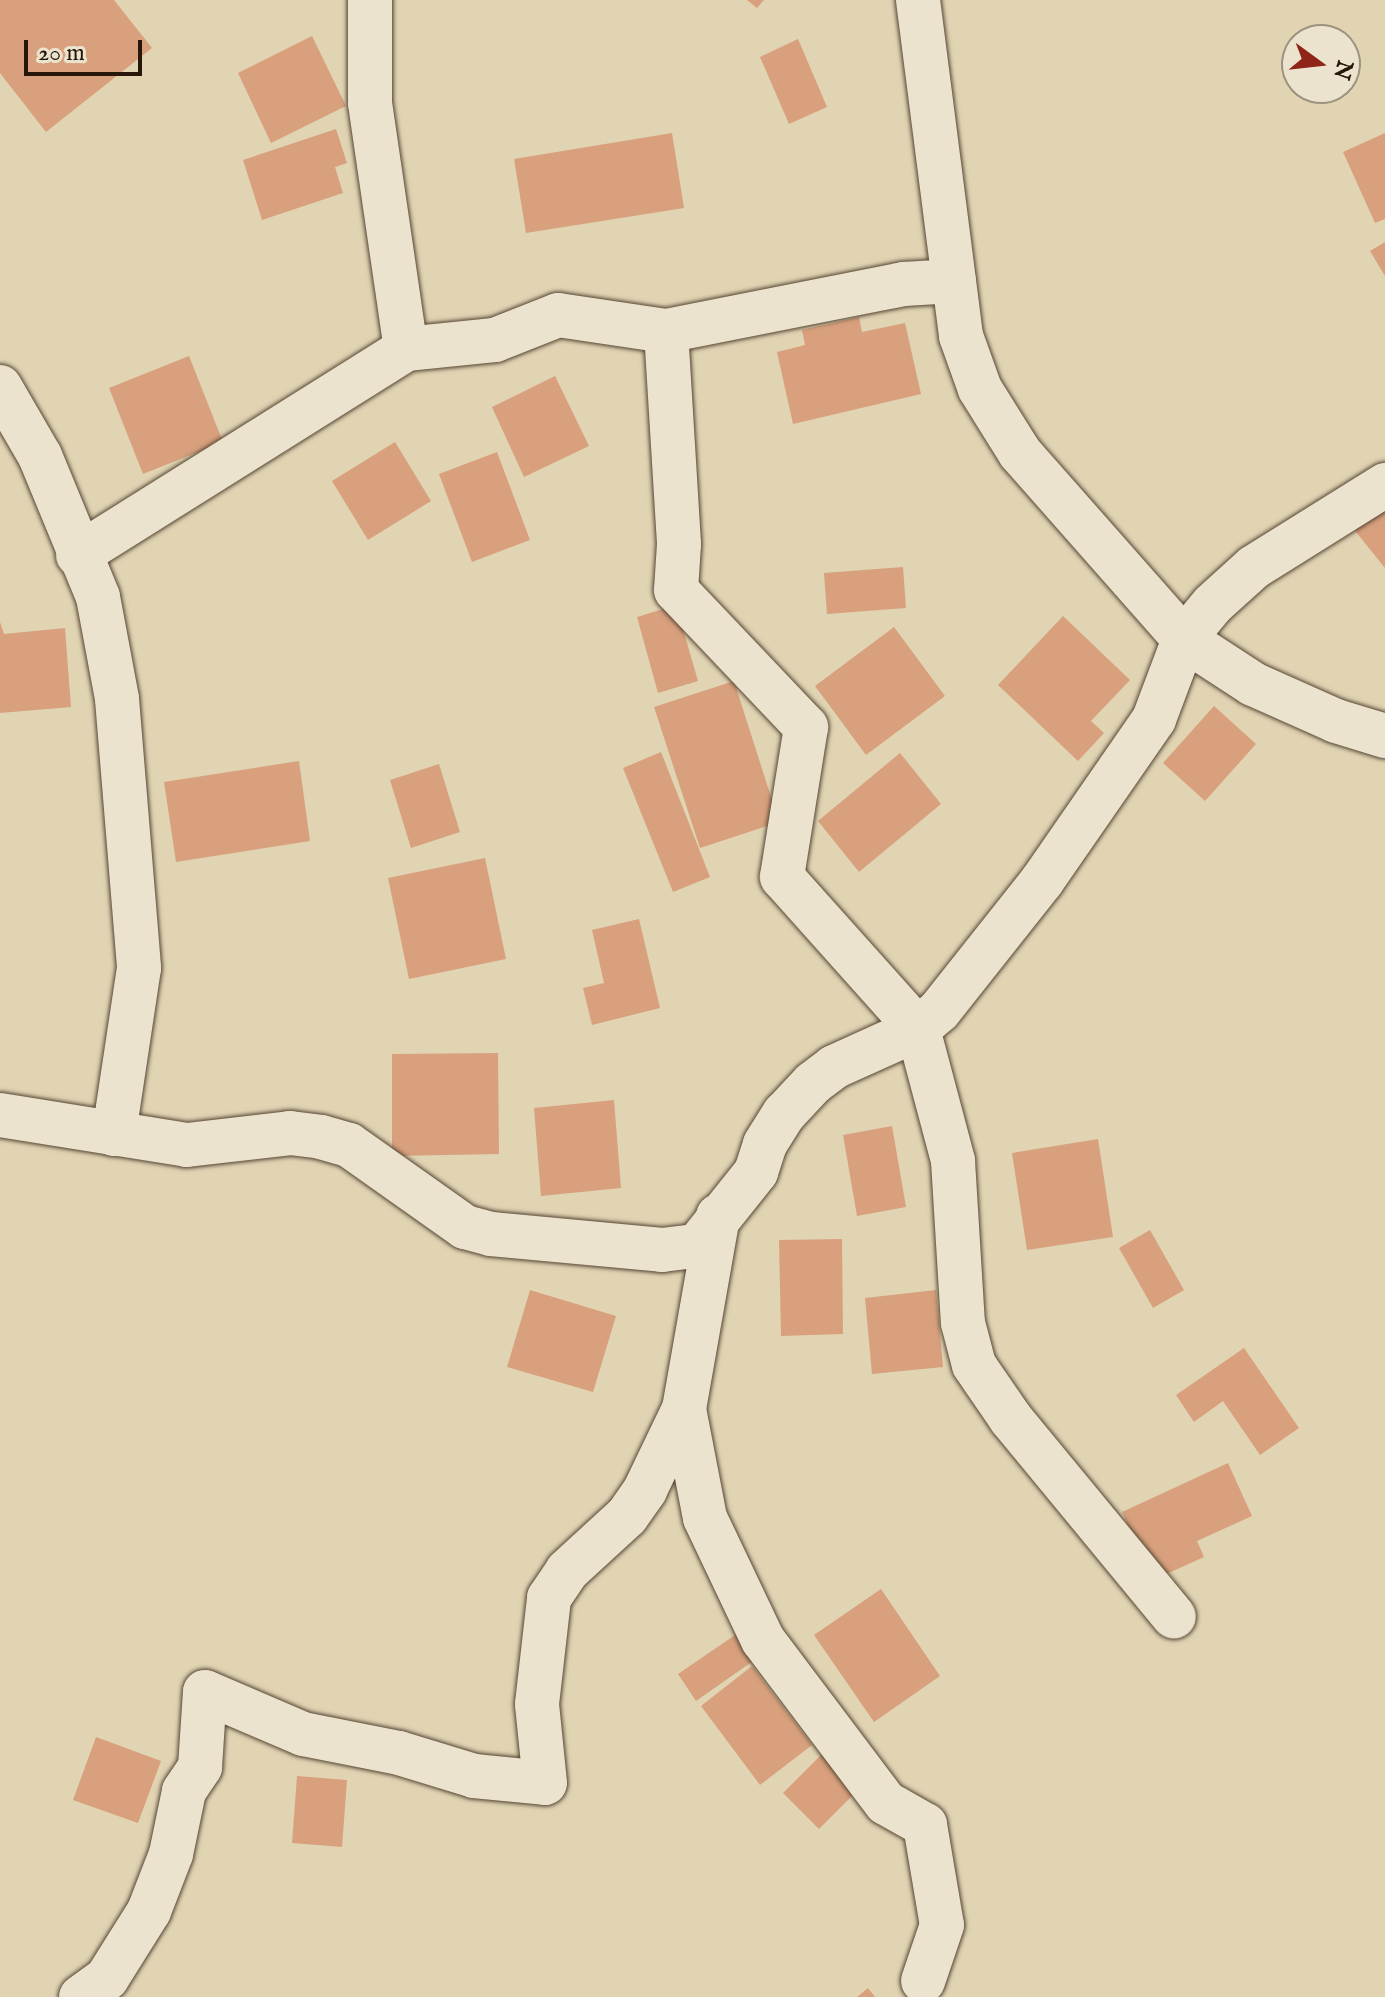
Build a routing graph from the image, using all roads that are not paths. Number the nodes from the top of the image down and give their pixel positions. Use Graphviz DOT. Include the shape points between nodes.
graph roads {
  1 [pos="370,0"];
  2 [pos="918,0"];
  3 [pos="954,281"];
  4 [pos="666,331"];
  5 [pos="406,349"];
  6 [pos="0,387"];
  7 [pos="1385,485"];
  8 [pos="78,555"];
  9 [pos="1184,639"];
  10 [pos="1385,736"];
  11 [pos="918,1029"];
  12 [pos="0,1115"];
  13 [pos="114,1134"];
  14 [pos="718,1216"];
  15 [pos="684,1409"];
  16 [pos="1174,1617"];
  17 [pos="923,1981"];
  18 [pos="81,1997"];
  1 -- 5 [label="street" via="370,103"];
  2 -- 3 [label="street"];
  3 -- 4 [label="street" via="904,284"];
  3 -- 9 [label="street" via="961,336 980,389 1020,453"];
  4 -- 5 [label="street" via="558,315 495,340"];
  4 -- 11 [label="street" via="679,544 676,590 806,727 782,877"];
  5 -- 8 [label="street"];
  6 -- 8 [label="street" via="40,456"];
  7 -- 9 [label="street" via="1254,567"];
  8 -- 13 [label="street" via="98,597 117,699 139,968"];
  9 -- 10 [label="street" via="1253,684 1336,721"];
  9 -- 11 [label="street" via="1154,719 1042,881 939,1011"];
  11 -- 14 [label="street" via="834,1067 813,1083 784,1114 765,1144 756,1172"];
  11 -- 16 [label="street" via="953,1161 963,1323 974,1365 1011,1419"];
  12 -- 13 [label="street"];
  13 -- 14 [label="street" via="187,1145 290,1133 321,1137 349,1145 465,1227 491,1234 662,1250 697,1246"];
  14 -- 15 [label="street"];
  15 -- 17 [label="street" via="705,1518 763,1640 886,1803 925,1825 942,1925"];
  15 -- 18 [label="street" via="627,1516 567,1571 549,1598 537,1704 545,1783 474,1776 399,1753 303,1734 205,1692 200,1767 184,1791 171,1854 149,1911 107,1978"];
}
